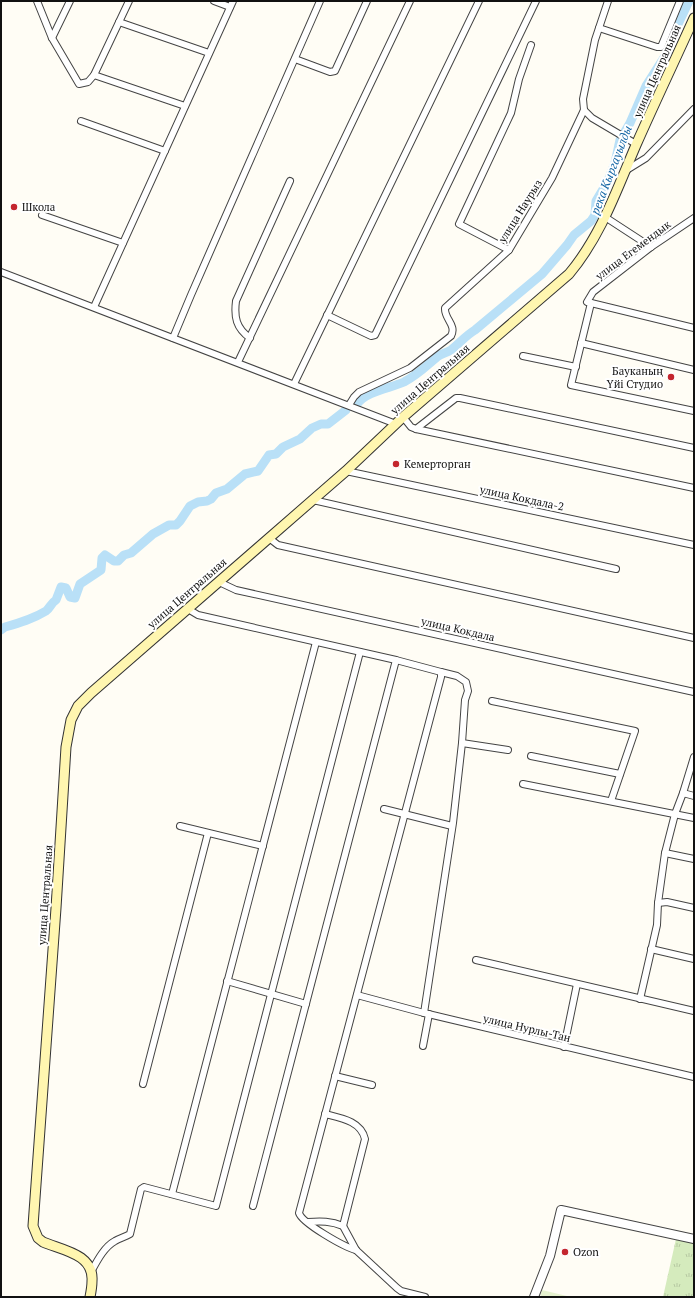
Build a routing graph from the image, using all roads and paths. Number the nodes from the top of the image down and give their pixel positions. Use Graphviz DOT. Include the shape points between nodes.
graph roads {
  1 [pos="37,1"];
  2 [pos="70,1"];
  3 [pos="129,1"];
  4 [pos="214,1"];
  5 [pos="320,1"];
  6 [pos="368,1"];
  7 [pos="410,1"];
  8 [pos="479,1"];
  9 [pos="536,1"];
  10 [pos="608,1"];
  11 [pos="680,1"];
  12 [pos="232,4"];
  13 [pos="694,18"];
  14 [pos="119,22"];
  15 [pos="598,28"];
  16 [pos="52,38"];
  17 [pos="530,45"];
  18 [pos="209,53"];
  19 [pos="295,59"];
  20 [pos="94,75"];
  21 [pos="186,106"];
  22 [pos="694,109"];
  23 [pos="584,110"];
  24 [pos="81,121"];
  25 [pos="636,144"];
  26 [pos="165,151"];
  27 [pos="625,171"];
  28 [pos="290,181"];
  29 [pos="42,215"];
  30 [pos="605,217"];
  31 [pos="694,218"];
  32 [pos="123,243"];
  33 [pos="651,247"];
  34 [pos="509,250"];
  35 [pos="1,272"];
  36 [pos="589,303"];
  37 [pos="94,308"];
  38 [pos="327,315"];
  39 [pos="694,328"];
  40 [pos="173,338"];
  41 [pos="250,338"];
  42 [pos="581,343"];
  43 [pos="524,356"];
  44 [pos="238,362"];
  45 [pos="576,367"];
  46 [pos="694,370"];
  47 [pos="294,384"];
  48 [pos="349,405"];
  49 [pos="694,411"];
  50 [pos="403,417"];
  51 [pos="396,424"];
  52 [pos="416,429"];
  53 [pos="694,448"];
  54 [pos="346,471"];
  55 [pos="694,488"];
  56 [pos="313,500"];
  57 [pos="269,538"];
  58 [pos="694,545"];
  59 [pos="616,569"];
  60 [pos="218,582"];
  61 [pos="188,609"];
  62 [pos="694,638"];
  63 [pos="316,642"];
  64 [pos="360,652"];
  65 [pos="396,660"];
  66 [pos="441,672"];
  67 [pos="694,692"];
  68 [pos="492,701"];
  69 [pos="462,743"];
  70 [pos="508,750"];
  71 [pos="531,756"];
  72 [pos="694,758"];
  73 [pos="620,774"];
  74 [pos="524,784"];
  75 [pos="683,793"];
  76 [pos="694,796"];
  77 [pos="611,801"];
  78 [pos="384,809"];
  79 [pos="405,814"];
  80 [pos="675,814"];
  81 [pos="694,818"];
  82 [pos="180,826"];
  83 [pos="452,826"];
  84 [pos="208,833"];
  85 [pos="263,846"];
  86 [pos="665,853"];
  87 [pos="694,859"];
  88 [pos="658,904"];
  89 [pos="694,908"];
  90 [pos="651,949"];
  91 [pos="694,959"];
  92 [pos="476,960"];
  93 [pos="227,981"];
  94 [pos="577,984"];
  95 [pos="271,994"];
  96 [pos="357,995"];
  97 [pos="640,999"];
  98 [pos="306,1004"];
  99 [pos="694,1011"];
  100 [pos="426,1014"];
  101 [pos="423,1046"];
  102 [pos="564,1047"];
  103 [pos="335,1076"];
  104 [pos="694,1077"];
  105 [pos="143,1084"];
  106 [pos="372,1085"];
  107 [pos="325,1114"];
  108 [pos="172,1194"];
  109 [pos="253,1206"];
  110 [pos="308,1222"];
  111 [pos="343,1226"];
  112 [pos="694,1240"];
  113 [pos="356,1250"];
  114 [pos="91,1272"];
  115 [pos="90,1297"];
  116 [pos="425,1297"];
  117 [pos="534,1297"];
  1 -- 16 [label="street"];
  2 -- 16 [label="street"];
  3 -- 14 [label="street"];
  4 -- 12 [label="street"];
  5 -- 19 [label="street"];
  6 -- 19 [label="street" via="335,71 330,72"];
  7 -- 41 [label="street"];
  8 -- 38 [label="street"];
  9 -- 38 [label="street" via="375,335 371,336"];
  10 -- 15 [label="street, улица Наурыз"];
  11 -- 15 [label="street" via="661,47"];
  12 -- 18 [label="street"];
  13 -- 25 [label="main road, улица Центральная"];
  14 -- 18 [label="street"];
  14 -- 20 [label="street"];
  15 -- 23 [label="street, улица Наурыз" via="583,99"];
  16 -- 20 [label="street" via="79,84 88,82"];
  17 -- 34 [label="street" via="511,113 459,224"];
  18 -- 21 [label="street"];
  19 -- 40 [label="street"];
  20 -- 21 [label="street"];
  21 -- 26 [label="street"];
  22 -- 27 [label="street" via="646,158"];
  23 -- 25 [label="street" via="592,118"];
  23 -- 34 [label="street, улица Наурыз" via="552,178"];
  24 -- 26 [label="street"];
  25 -- 27 [label="main road, улица Центральная"];
  26 -- 32 [label="street"];
  27 -- 30 [label="main road, улица Центральная"];
  28 -- 41 [label="street" via="236,301 237,324"];
  29 -- 32 [label="street"];
  30 -- 33 [label="street"];
  30 -- 50 [label="main road, улица Центральная" via="569,274"];
  31 -- 33 [label="street, улица Егемендык"];
  32 -- 37 [label="street"];
  33 -- 36 [label="street, улица Егемендык" via="592,292"];
  34 -- 48 [label="street, улица Наурыз" via="445,308 453,327 451,336 410,368 359,392"];
  35 -- 37 [label="street"];
  36 -- 39 [label="street"];
  36 -- 42 [label="street"];
  37 -- 40 [label="street"];
  38 -- 47 [label="street"];
  40 -- 44 [label="street"];
  41 -- 44 [label="street"];
  42 -- 45 [label="street"];
  42 -- 46 [label="street"];
  43 -- 45 [label="street"];
  44 -- 47 [label="street"];
  45 -- 49 [label="street" via="571,386"];
  47 -- 48 [label="street"];
  48 -- 51 [label="street"];
  50 -- 51 [label="main road, улица Центральная"];
  50 -- 52 [label="street"];
  51 -- 54 [label="main road, улица Центральная"];
  52 -- 53 [label="street" via="456,398 460,398"];
  52 -- 55 [label="street"];
  54 -- 56 [label="main road, улица Центральная"];
  54 -- 58 [label="street, улица Кокдала-2"];
  56 -- 57 [label="main road, улица Центральная"];
  56 -- 59 [label="street"];
  57 -- 60 [label="main road, улица Центральная"];
  57 -- 62 [label="street" via="278,545"];
  60 -- 61 [label="main road, улица Центральная"];
  60 -- 67 [label="street, улица Кокдала" via="236,590"];
  61 -- 63 [label="street" via="198,615"];
  61 -- 114 [label="main road, улица Центральная" via="78,706 71,720 66,747 33,1226 38,1238 78,1255"];
  63 -- 64 [label="street"];
  63 -- 85 [label="street"];
  64 -- 65 [label="street"];
  64 -- 95 [label="street"];
  65 -- 66 [label="street"];
  65 -- 98 [label="street"];
  66 -- 69 [label="street" via="458,676 466,682 468,691"];
  66 -- 79 [label="street"];
  68 -- 73 [label="street" via="635,730"];
  69 -- 70 [label="street"];
  69 -- 83 [label="street"];
  71 -- 73 [label="street"];
  72 -- 75 [label="street"];
  73 -- 77 [label="street"];
  74 -- 77 [label="street"];
  75 -- 76 [label="street"];
  75 -- 80 [label="street"];
  77 -- 80 [label="street"];
  78 -- 79 [label="street"];
  79 -- 83 [label="street"];
  79 -- 96 [label="street"];
  80 -- 81 [label="street"];
  80 -- 86 [label="street"];
  82 -- 84 [label="street"];
  83 -- 100 [label="street"];
  84 -- 85 [label="street"];
  84 -- 105 [label="street"];
  85 -- 93 [label="street"];
  86 -- 87 [label="street"];
  86 -- 88 [label="street"];
  88 -- 89 [label="street" via="667,902"];
  88 -- 90 [label="street" via="657,925"];
  90 -- 91 [label="street"];
  90 -- 97 [label="street"];
  92 -- 94 [label="street"];
  93 -- 95 [label="street"];
  93 -- 108 [label="street"];
  94 -- 97 [label="street"];
  94 -- 102 [label="street"];
  95 -- 98 [label="street"];
  95 -- 108 [label="street" via="216,1206"];
  96 -- 100 [label="street, улица Нурлы-Тан"];
  96 -- 103 [label="street"];
  97 -- 99 [label="street"];
  98 -- 109 [label="street"];
  100 -- 101 [label="street"];
  100 -- 102 [label="street, улица Нурлы-Тан"];
  102 -- 104 [label="street, улица Нурлы-Тан"];
  103 -- 106 [label="street"];
  103 -- 107 [label="street"];
  107 -- 110 [label="street" via="299,1213"];
  107 -- 111 [label="street" via="353,1122 364,1133 365,1140"];
  108 -- 114 [label="street" via="144,1187 141,1189 130,1234 108,1246"];
  110 -- 111 [label="street" via="331,1222"];
  110 -- 113 [label="street" via="331,1238"];
  111 -- 113 [label="street"];
  112 -- 117 [label="street" via="561,1210 550,1256"];
  113 -- 116 [label="street" via="397,1288"];
  114 -- 115 [label="main road"];
}
